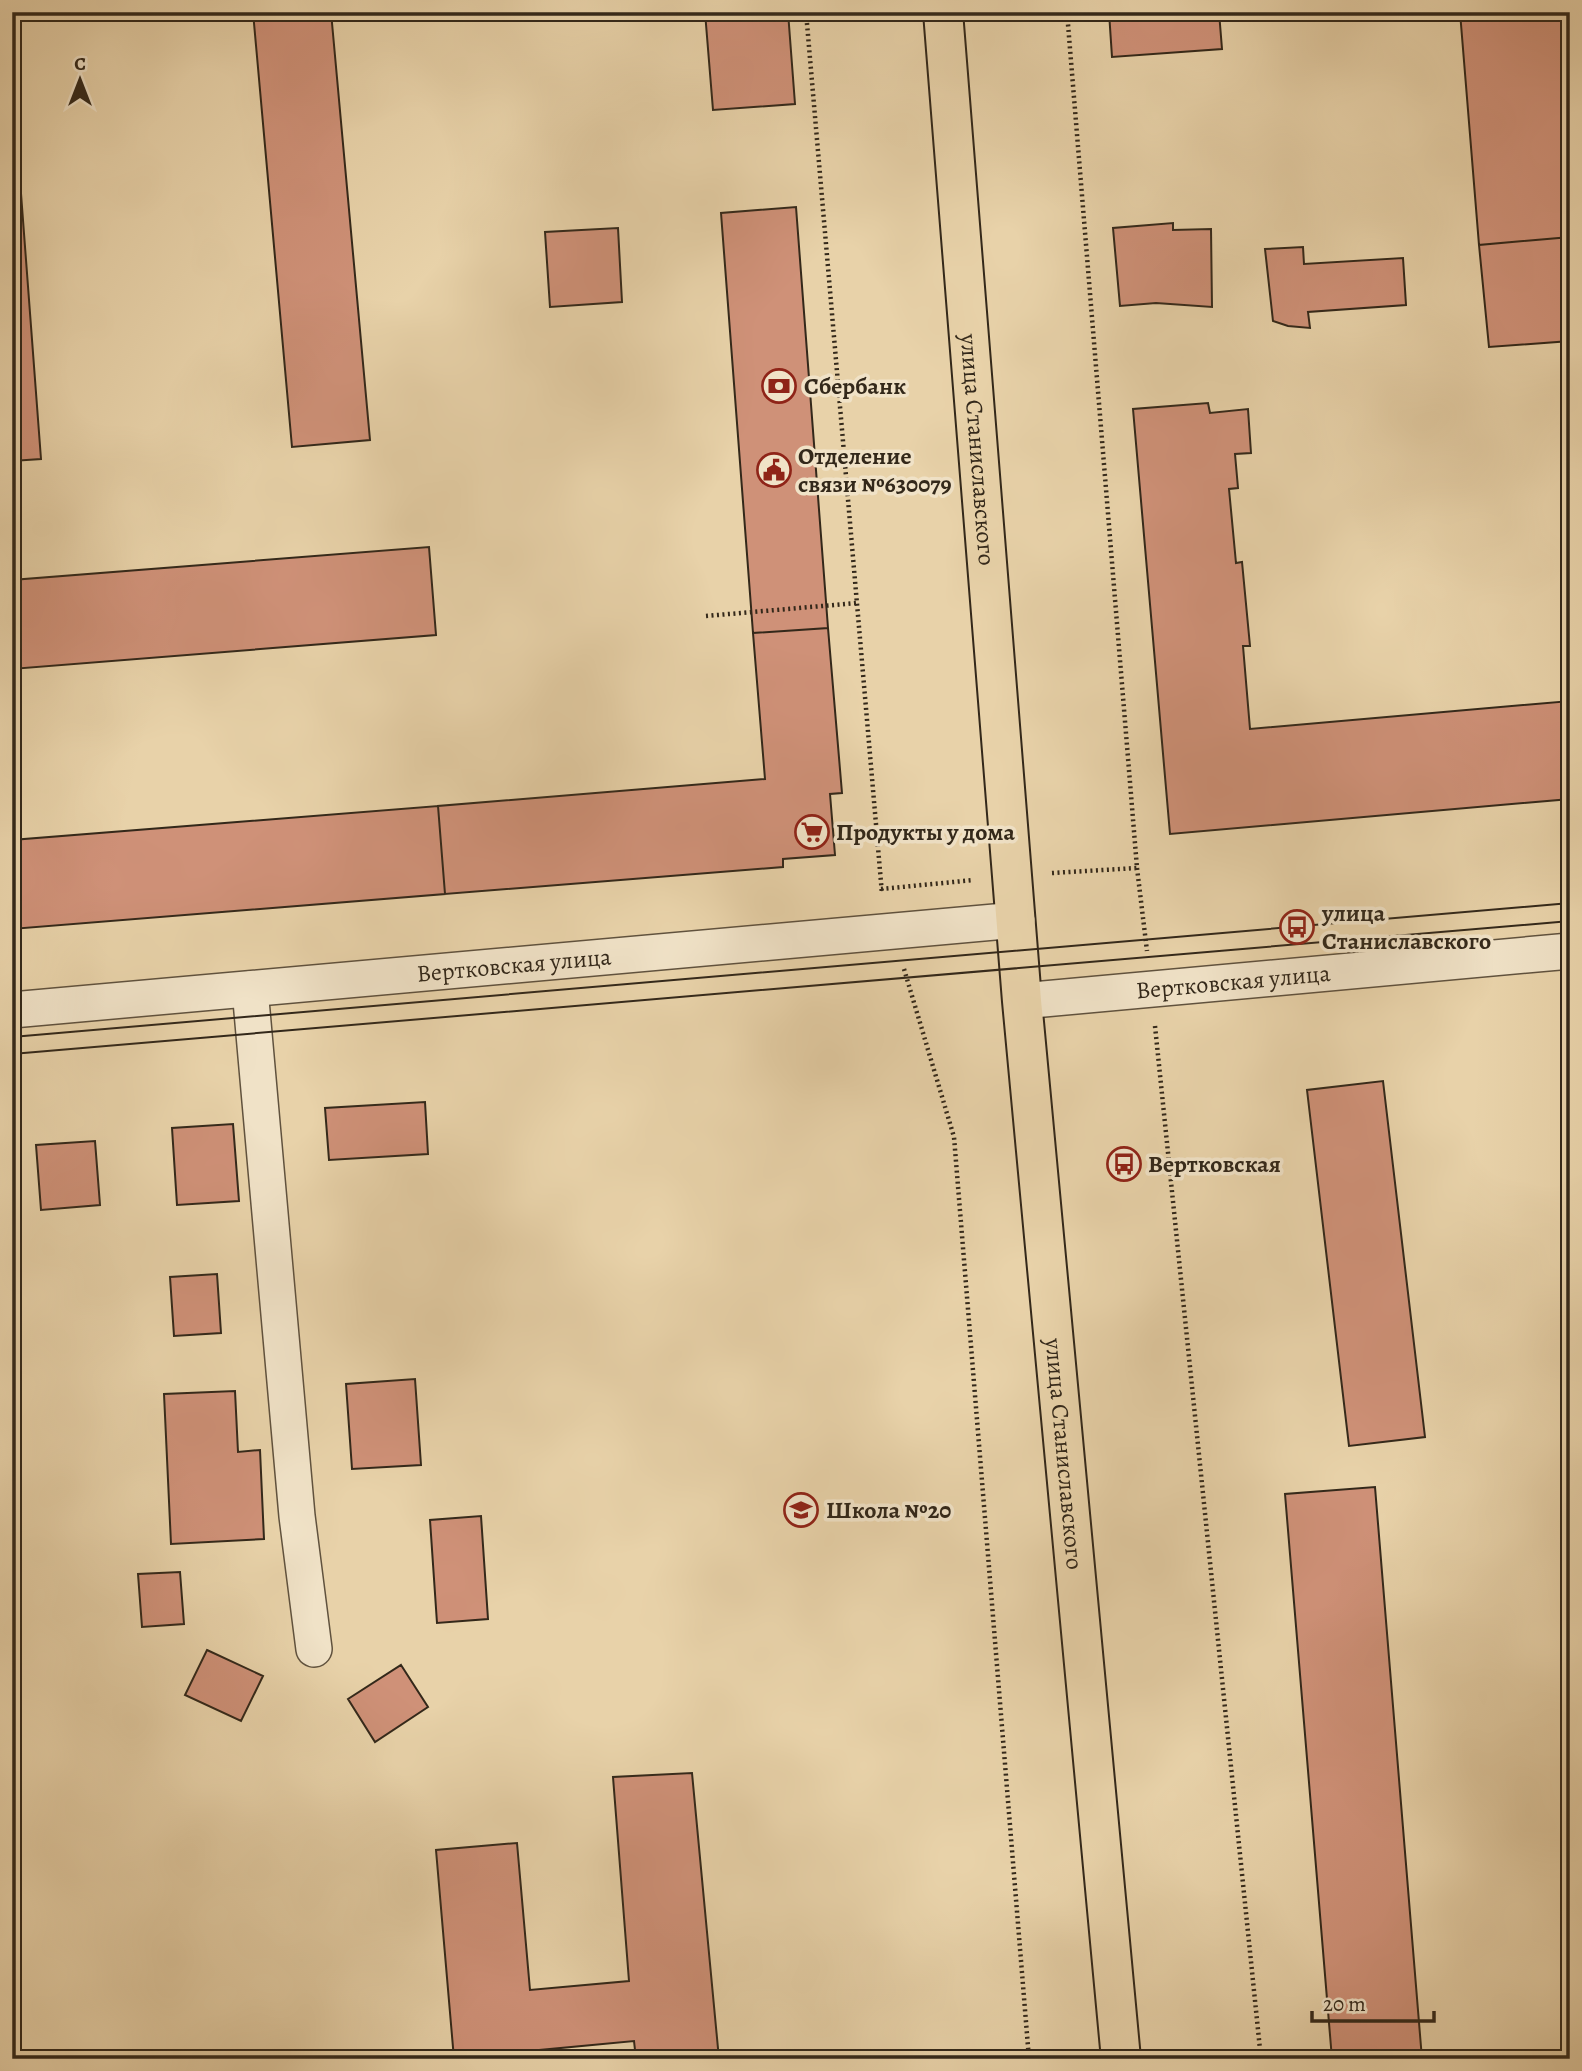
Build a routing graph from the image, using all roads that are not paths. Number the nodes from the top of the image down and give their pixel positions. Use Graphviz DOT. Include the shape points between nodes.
graph roads {
  1 [pos="943,12"];
  2 [pos="1017,920"];
  3 [pos="1570,951"];
  4 [pos="250,989"];
  5 [pos="1022,1001"];
  6 [pos="12,1010"];
  7 [pos="314,1648"];
  8 [pos="1121,2059"];
  1 -- 2 [label="main road, улица Станиславского"];
  2 -- 4 [label="street, Вертковская улица"];
  2 -- 5 [label="main road, улица Станиславского"];
  3 -- 5 [label="street, Вертковская улица"];
  4 -- 6 [label="street, Вертковская улица"];
  4 -- 7 [label="street" via="297,1517"];
  5 -- 8 [label="main road, улица Станиславского"];
}
